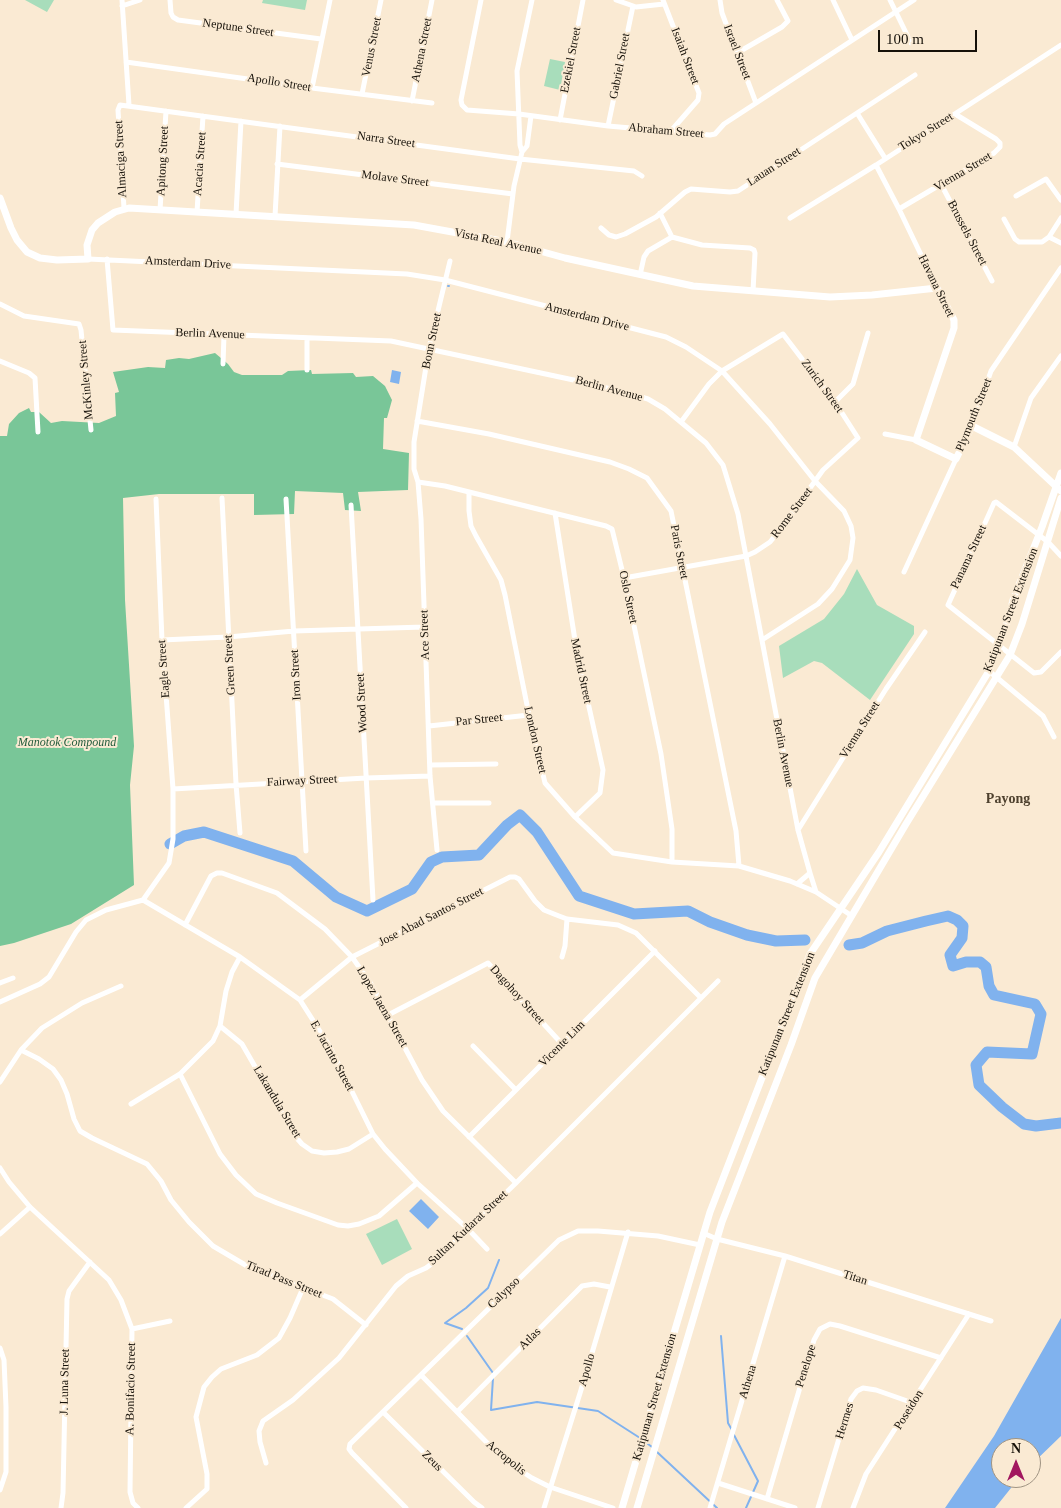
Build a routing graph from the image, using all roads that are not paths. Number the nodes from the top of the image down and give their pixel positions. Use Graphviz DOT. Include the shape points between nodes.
graph roads {
  1 [pos="140,0"];
  2 [pos="170,0"];
  3 [pos="330,0"];
  4 [pos="381,0"];
  5 [pos="432,0"];
  6 [pos="481,0"];
  7 [pos="532,0"];
  8 [pos="583,0"];
  9 [pos="616,0"];
  10 [pos="720,0"];
  11 [pos="777,0"];
  12 [pos="834,0"];
  13 [pos="890,0"];
  14 [pos="914,0"];
  15 [pos="663,2"];
  16 [pos="122,3"];
  17 [pos="632,6"];
  18 [pos="895,12"];
  19 [pos="321,39"];
  20 [pos="852,40"];
  21 [pos="911,44"];
  22 [pos="1061,44"];
  23 [pos="737,53"];
  24 [pos="126,62"];
  25 [pos="915,74"];
  26 [pos="312,88"];
  27 [pos="362,94"];
  28 [pos="412,101"];
  29 [pos="432,103"];
  30 [pos="756,103"];
  31 [pos="129,105"];
  32 [pos="166,111"];
  33 [pos="857,113"];
  34 [pos="519,114"];
  35 [pos="955,114"];
  36 [pos="203,116"];
  37 [pos="530,116"];
  38 [pos="560,120"];
  39 [pos="241,121"];
  40 [pos="280,126"];
  41 [pos="608,126"];
  42 [pos="670,132"];
  43 [pos="522,152"];
  44 [pos="885,158"];
  45 [pos="520,159"];
  46 [pos="277,164"];
  47 [pos="876,165"];
  48 [pos="642,176"];
  49 [pos="941,184"];
  50 [pos="513,194"];
  51 [pos="1016,196"];
  52 [pos="0,198"];
  53 [pos="1061,200"];
  54 [pos="124,208"];
  55 [pos="899,208"];
  56 [pos="160,210"];
  57 [pos="197,212"];
  58 [pos="660,213"];
  59 [pos="236,214"];
  60 [pos="275,216"];
  61 [pos="790,218"];
  62 [pos="1061,218"];
  63 [pos="1004,219"];
  64 [pos="601,228"];
  65 [pos="1049,237"];
  66 [pos="672,238"];
  67 [pos="507,242"];
  68 [pos="1061,243"];
  69 [pos="88,259"];
  70 [pos="107,259"];
  71 [pos="450,261"];
  72 [pos="1061,268"];
  73 [pos="640,275"];
  74 [pos="446,280"];
  75 [pos="992,281"];
  76 [pos="937,288"];
  77 [pos="753,290"];
  78 [pos="0,304"];
  79 [pos="868,333"];
  80 [pos="224,335"];
  81 [pos="307,338"];
  82 [pos="429,348"];
  83 [pos="1061,356"];
  84 [pos="0,361"];
  85 [pos="223,364"];
  86 [pos="307,370"];
  87 [pos="722,371"];
  88 [pos="835,402"];
  89 [pos="417,421"];
  90 [pos="681,422"];
  91 [pos="972,426"];
  92 [pos="91,430"];
  93 [pos="38,432"];
  94 [pos="885,434"];
  95 [pos="857,440"];
  96 [pos="916,440"];
  97 [pos="1014,447"];
  98 [pos="956,459"];
  99 [pos="1061,473"];
  100 [pos="815,481"];
  101 [pos="418,482"];
  102 [pos="1059,489"];
  103 [pos="469,492"];
  104 [pos="222,498"];
  105 [pos="1061,498"];
  106 [pos="156,499"];
  107 [pos="286,499"];
  108 [pos="351,506"];
  109 [pos="555,513"];
  110 [pos="1038,537"];
  111 [pos="1048,542"];
  112 [pos="746,556"];
  113 [pos="1061,556"];
  114 [pos="682,567"];
  115 [pos="904,572"];
  116 [pos="624,578"];
  117 [pos="424,627"];
  118 [pos="358,628"];
  119 [pos="294,631"];
  120 [pos="925,632"];
  121 [pos="228,637"];
  122 [pos="162,640"];
  123 [pos="762,640"];
  124 [pos="998,644"];
  125 [pos="1061,652"];
  126 [pos="1010,655"];
  127 [pos="989,671"];
  128 [pos="996,677"];
  129 [pos="529,715"];
  130 [pos="429,726"];
  131 [pos="1054,737"];
  132 [pos="496,764"];
  133 [pos="430,765"];
  134 [pos="929,770"];
  135 [pos="936,774"];
  136 [pos="430,776"];
  137 [pos="366,778"];
  138 [pos="302,781"];
  139 [pos="236,784"];
  140 [pos="173,789"];
  141 [pos="488,802"];
  142 [pos="433,803"];
  143 [pos="575,817"];
  144 [pos="798,830"];
  145 [pos="240,833"];
  146 [pos="437,850"];
  147 [pos="306,851"];
  148 [pos="672,862"];
  149 [pos="739,866"];
  150 [pos="810,873"];
  151 [pos="797,884"];
  152 [pos="816,892"];
  153 [pos="143,900"];
  154 [pos="373,900"];
  155 [pos="839,911"];
  156 [pos="851,917"];
  157 [pos="567,919"];
  158 [pos="185,925"];
  159 [pos="655,951"];
  160 [pos="240,957"];
  161 [pos="352,957"];
  162 [pos="562,957"];
  163 [pos="13,978"];
  164 [pos="718,981"];
  165 [pos="0,983"];
  166 [pos="121,986"];
  167 [pos="700,997"];
  168 [pos="300,1000"];
  169 [pos="0,1002"];
  170 [pos="388,1015"];
  171 [pos="220,1026"];
  172 [pos="562,1044"];
  173 [pos="473,1046"];
  174 [pos="21,1050"];
  175 [pos="180,1074"];
  176 [pos="0,1082"];
  177 [pos="516,1090"];
  178 [pos="131,1104"];
  179 [pos="373,1134"];
  180 [pos="469,1137"];
  181 [pos="0,1168"];
  182 [pos="417,1183"];
  183 [pos="516,1183"];
  184 [pos="30,1207"];
  185 [pos="468,1229"];
  186 [pos="628,1232"];
  187 [pos="703,1233"];
  188 [pos="0,1234"];
  189 [pos="717,1239"];
  190 [pos="700,1245"];
  191 [pos="487,1249"];
  192 [pos="785,1256"];
  193 [pos="90,1262"];
  194 [pos="610,1287"];
  195 [pos="303,1288"];
  196 [pos="969,1314"];
  197 [pos="170,1321"];
  198 [pos="991,1321"];
  199 [pos="366,1325"];
  200 [pos="132,1329"];
  201 [pos="0,1348"];
  202 [pos="941,1358"];
  203 [pos="421,1375"];
  204 [pos="913,1403"];
  205 [pos="383,1412"];
  206 [pos="457,1412"];
  207 [pos="266,1463"];
  208 [pos="718,1483"];
  209 [pos="1,1486"];
  210 [pos="550,1487"];
  211 [pos="767,1499"];
  212 [pos="61,1508"];
  213 [pos="138,1508"];
  214 [pos="186,1508"];
  215 [pos="406,1508"];
  216 [pos="482,1508"];
  217 [pos="544,1508"];
  218 [pos="612,1508"];
  219 [pos="622,1508"];
  220 [pos="637,1508"];
  221 [pos="710,1508"];
  222 [pos="795,1508"];
  223 [pos="818,1508"];
  224 [pos="853,1508"];
  1 -- 16 [label="street"];
  2 -- 19 [label="street, Neptune Street" via="171,13 178,20"];
  3 -- 19 [label="street"];
  4 -- 27 [label="street, Venus Street"];
  5 -- 28 [label="street, Athena Street"];
  6 -- 34 [label="street, Abraham Street" via="462,105 467,110"];
  7 -- 34 [label="street" via="517,71"];
  8 -- 38 [label="street, Ezekiel Street"];
  9 -- 17 [label="street"];
  10 -- 23 [label="street, Israel Street"];
  11 -- 23 [label="street" via="788,21"];
  12 -- 20 [label="street"];
  13 -- 18 [label="street"];
  14 -- 18 [label="street, Abraham Street"];
  15 -- 17 [label="street"];
  15 -- 42 [label="street, Isaiah Street" via="699,93 698,100"];
  16 -- 24 [label="street, Almaciga Street"];
  17 -- 41 [label="street, Gabriel Street"];
  18 -- 20 [label="street, Abraham Street"];
  18 -- 21 [label="street"];
  19 -- 26 [label="street"];
  20 -- 30 [label="street, Abraham Street"];
  22 -- 35 [label="street, Tokyo Street"];
  23 -- 30 [label="street, Israel Street"];
  24 -- 26 [label="street, Apollo Street"];
  24 -- 31 [label="street, Almaciga Street"];
  25 -- 33 [label="street, Lauan Street"];
  26 -- 27 [label="street, Apollo Street"];
  27 -- 28 [label="street, Apollo Street"];
  28 -- 29 [label="street, Apollo Street"];
  30 -- 42 [label="street, Abraham Street" via="724,124 715,134"];
  31 -- 32 [label="street, Narra Street"];
  31 -- 54 [label="street, Almaciga Street" via="120,105 118,110"];
  32 -- 36 [label="street, Narra Street"];
  32 -- 56 [label="street, Apitong Street"];
  33 -- 44 [label="street"];
  33 -- 58 [label="street, Lauan Street" via="738,191 692,189"];
  34 -- 37 [label="street, Abraham Street"];
  34 -- 43 [label="street"];
  35 -- 44 [label="street, Tokyo Street"];
  35 -- 49 [label="street, Vienna Street" via="996,139 1000,147"];
  36 -- 39 [label="street, Narra Street"];
  36 -- 57 [label="street, Acacia Street"];
  37 -- 38 [label="street, Abraham Street"];
  37 -- 43 [label="street" via="527,146"];
  38 -- 41 [label="street, Abraham Street"];
  39 -- 40 [label="street, Narra Street"];
  39 -- 59 [label="street"];
  40 -- 45 [label="street, Narra Street"];
  40 -- 46 [label="street"];
  41 -- 42 [label="street, Abraham Street"];
  43 -- 45 [label="street"];
  44 -- 47 [label="street, Tokyo Street"];
  45 -- 48 [label="street, Narra Street" via="634,171"];
  45 -- 50 [label="street"];
  46 -- 50 [label="street, Molave Street"];
  46 -- 60 [label="street"];
  47 -- 55 [label="street, Havana Street"];
  47 -- 61 [label="street, Tokyo Street"];
  49 -- 55 [label="street, Vienna Street"];
  49 -- 75 [label="street, Brussels Street"];
  50 -- 67 [label="street"];
  51 -- 53 [label="street" via="1046,179"];
  52 -- 69 [label="street" via="11,228 27,252 57,260"];
  54 -- 56 [label="street, Vista Real Avenue"];
  54 -- 69 [label="street" via="100,221 92,230 87,245"];
  55 -- 76 [label="street, Havana Street"];
  56 -- 57 [label="street, Vista Real Avenue"];
  57 -- 59 [label="street, Vista Real Avenue"];
  58 -- 64 [label="street, Lauan Street" via="620,236 609,235"];
  58 -- 66 [label="street"];
  59 -- 60 [label="street, Vista Real Avenue"];
  60 -- 67 [label="street, Vista Real Avenue" via="414,225"];
  62 -- 65 [label="street"];
  63 -- 65 [label="street" via="1019,242 1042,242"];
  65 -- 68 [label="street"];
  66 -- 73 [label="street" via="648,252"];
  66 -- 77 [label="street" via="702,245 754,250"];
  67 -- 73 [label="street, Vista Real Avenue"];
  69 -- 70 [label="street, Amsterdam Drive"];
  70 -- 74 [label="street, Amsterdam Drive" via="407,274"];
  70 -- 80 [label="street, Berlin Avenue" via="113,330"];
  71 -- 74 [label="street, Bonn Street"];
  72 -- 91 [label="street, Plymouth Street" via="992,371"];
  73 -- 77 [label="street, Vista Real Avenue" via="693,286"];
  74 -- 82 [label="street, Bonn Street"];
  74 -- 87 [label="street, Amsterdam Drive" via="666,337"];
  76 -- 77 [label="street, Vista Real Avenue" via="830,297"];
  76 -- 96 [label="street, Havana Street" via="954,320 954,328"];
  78 -- 92 [label="street, McKinley Street" via="24,316 79,324"];
  79 -- 88 [label="street" via="853,384"];
  80 -- 81 [label="street, Berlin Avenue"];
  80 -- 85 [label="street"];
  81 -- 82 [label="street, Berlin Avenue" via="391,341"];
  81 -- 86 [label="street"];
  82 -- 89 [label="street, Bonn Street"];
  82 -- 90 [label="street, Berlin Avenue" via="638,396 665,409"];
  83 -- 97 [label="street" via="1032,398"];
  84 -- 93 [label="street" via="35,378"];
  87 -- 88 [label="street, Zurich Street" via="781,335 785,336"];
  87 -- 90 [label="street"];
  87 -- 100 [label="street, Amsterdam Drive"];
  88 -- 95 [label="street, Zurich Street" via="858,436"];
  89 -- 101 [label="street, Ace Street" via="414,468"];
  89 -- 114 [label="street, Paris Street" via="610,462 647,478 671,511"];
  90 -- 112 [label="street, Berlin Avenue" via="706,443 723,465 738,514"];
  91 -- 97 [label="street"];
  91 -- 98 [label="street, Plymouth Street"];
  94 -- 96 [label="street"];
  95 -- 100 [label="street, Rome Street"];
  96 -- 98 [label="street"];
  97 -- 102 [label="street"];
  98 -- 115 [label="street, Plymouth Street"];
  99 -- 102 [label="street, Katipunan Street Extension"];
  100 -- 112 [label="street, Rome Street" via="770,542"];
  100 -- 123 [label="street, Amsterdam Drive" via="844,511 853,538 850,560 832,590 818,604"];
  101 -- 103 [label="street, Oslo Street"];
  101 -- 117 [label="street, Ace Street"];
  102 -- 110 [label="street, Katipunan Street Extension"];
  103 -- 109 [label="street, Oslo Street"];
  103 -- 129 [label="street, London Street" via="471,526 506,595"];
  104 -- 121 [label="street, Green Street"];
  105 -- 111 [label="street, Katipunan Street Extension"];
  106 -- 122 [label="street, Eagle Street"];
  107 -- 119 [label="street, Iron Street"];
  108 -- 118 [label="street, Wood Street"];
  109 -- 116 [label="street, Oslo Street" via="612,529"];
  109 -- 143 [label="street, Madrid Street" via="577,653 603,770 600,793"];
  110 -- 111 [label="street"];
  110 -- 124 [label="street, Katipunan Street Extension"];
  110 -- 124 [label="street, Panama Street" via="998,502 994,503 948,604"];
  111 -- 113 [label="street"];
  111 -- 126 [label="street, Katipunan Street Extension"];
  112 -- 114 [label="street, Rome Street"];
  112 -- 123 [label="street, Berlin Avenue"];
  114 -- 116 [label="street, Rome Street"];
  114 -- 149 [label="street, Paris Street" via="736,831"];
  116 -- 148 [label="street, Oslo Street" via="661,754 672,828"];
  117 -- 118 [label="street"];
  117 -- 130 [label="street, Ace Street"];
  118 -- 119 [label="street"];
  118 -- 137 [label="street, Wood Street"];
  119 -- 121 [label="street"];
  119 -- 138 [label="street, Iron Street"];
  120 -- 144 [label="street, Vienna Street"];
  121 -- 122 [label="street"];
  121 -- 139 [label="street, Green Street"];
  122 -- 140 [label="street, Eagle Street"];
  123 -- 144 [label="street, Berlin Avenue"];
  124 -- 126 [label="street"];
  124 -- 127 [label="street, Katipunan Street Extension"];
  125 -- 126 [label="street" via="1037,674"];
  126 -- 128 [label="street, Katipunan Street Extension"];
  127 -- 128 [label="street"];
  127 -- 134 [label="street, Katipunan Street Extension"];
  128 -- 131 [label="street" via="1043,716"];
  128 -- 135 [label="street, Katipunan Street Extension"];
  129 -- 130 [label="street, Par Street"];
  129 -- 143 [label="street, London Street" via="545,783"];
  130 -- 133 [label="street, Ace Street"];
  132 -- 133 [label="street"];
  133 -- 136 [label="street, Ace Street"];
  134 -- 135 [label="street"];
  134 -- 155 [label="street, Katipunan Street Extension"];
  135 -- 156 [label="street, Katipunan Street Extension"];
  136 -- 137 [label="street, Fairway Street"];
  136 -- 142 [label="street, Ace Street"];
  137 -- 138 [label="street, Fairway Street"];
  137 -- 154 [label="street, Wood Street"];
  138 -- 139 [label="street, Fairway Street"];
  138 -- 147 [label="street, Iron Street"];
  139 -- 140 [label="street, Fairway Street"];
  139 -- 145 [label="street, Green Street"];
  140 -- 153 [label="street, Eagle Street" via="174,839 169,863"];
  141 -- 142 [label="street"];
  142 -- 146 [label="street, Ace Street"];
  143 -- 148 [label="street, London Street" via="613,853"];
  144 -- 150 [label="street, Berlin Avenue"];
  148 -- 149 [label="street, London Street"];
  149 -- 151 [label="street, London Street"];
  150 -- 151 [label="street"];
  150 -- 152 [label="street, Berlin Avenue"];
  151 -- 152 [label="street, London Street"];
  152 -- 155 [label="street"];
  153 -- 158 [label="street, E. Jacinto Street"];
  153 -- 169 [label="street" via="106,910 86,920 49,977"];
  155 -- 156 [label="street"];
  155 -- 187 [label="street, Katipunan Street Extension" via="810,954"];
  156 -- 189 [label="street, Katipunan Street Extension" via="815,978"];
  157 -- 159 [label="street" via="618,925 636,933"];
  157 -- 161 [label="street, Jose Abad Santos Street" via="544,910 519,879 510,877"];
  157 -- 162 [label="street"];
  158 -- 160 [label="street, E. Jacinto Street"];
  158 -- 161 [label="street, Lopez Jaena Street" via="211,876 222,873 277,893 325,929"];
  159 -- 167 [label="street"];
  159 -- 172 [label="street, Vicente Lim"];
  160 -- 168 [label="street, E. Jacinto Street"];
  160 -- 171 [label="street" via="226,990"];
  161 -- 168 [label="street, Jose Abad Santos Street"];
  161 -- 170 [label="street, Lopez Jaena Street"];
  163 -- 165 [label="street"];
  164 -- 167 [label="street, Sultan Kudarat Street"];
  166 -- 174 [label="street" via="82,1003 42,1028"];
  167 -- 183 [label="street, Sultan Kudarat Street"];
  168 -- 179 [label="street, E. Jacinto Street" via="330,1047"];
  170 -- 172 [label="street, Dagohoy Street" via="488,963"];
  170 -- 180 [label="street, Lopez Jaena Street" via="443,1112"];
  171 -- 175 [label="street" via="213,1041"];
  171 -- 179 [label="street, Lakandula Street" via="242,1044 302,1144 312,1151 337,1152 349,1149"];
  172 -- 177 [label="street, Vicente Lim"];
  173 -- 177 [label="street"];
  174 -- 176 [label="street"];
  174 -- 195 [label="street, Tirad Pass Street" via="53,1069 67,1094 80,1131 146,1164 188,1222 213,1246 247,1266"];
  175 -- 178 [label="street"];
  175 -- 182 [label="street" via="220,1154 256,1194 348,1226 379,1216"];
  177 -- 180 [label="street, Vicente Lim"];
  179 -- 182 [label="street, E. Jacinto Street"];
  180 -- 183 [label="street, Lopez Jaena Street"];
  181 -- 184 [label="street, A. Bonifacio Street"];
  182 -- 185 [label="street, E. Jacinto Street"];
  183 -- 185 [label="street, Sultan Kudarat Street"];
  184 -- 188 [label="street"];
  184 -- 193 [label="street, A. Bonifacio Street"];
  185 -- 191 [label="street, E. Jacinto Street"];
  185 -- 199 [label="street, Sultan Kudarat Street" via="434,1262 396,1286"];
  186 -- 190 [label="street, Calypso"];
  186 -- 194 [label="street, Apollo"];
  186 -- 203 [label="street, Calypso" via="578,1231 559,1240"];
  187 -- 189 [label="street, Titan"];
  187 -- 190 [label="street, Katipunan Street Extension"];
  189 -- 192 [label="street, Titan"];
  189 -- 220 [label="street, Katipunan Street Extension"];
  190 -- 219 [label="street, Katipunan Street Extension"];
  192 -- 196 [label="street, Titan"];
  192 -- 208 [label="street, Athena"];
  193 -- 200 [label="street, A. Bonifacio Street" via="109,1280"];
  193 -- 212 [label="street, J. Luna Street" via="69,1291 67,1299"];
  194 -- 206 [label="street, Atlas" via="582,1286"];
  194 -- 210 [label="street, Apollo"];
  195 -- 199 [label="street, Tirad Pass Street" via="333,1299"];
  195 -- 214 [label="street" via="279,1338 257,1356 222,1369 204,1387 196,1416 207,1489"];
  196 -- 198 [label="street, Titan"];
  196 -- 202 [label="street, Poseidon"];
  197 -- 200 [label="street"];
  199 -- 207 [label="street, Sultan Kudarat Street" via="339,1358 294,1400 263,1421 259,1430"];
  200 -- 213 [label="street, A. Bonifacio Street" via="130,1492"];
  201 -- 209 [label="street" via="4,1360 6,1407 6,1472"];
  202 -- 204 [label="street, Poseidon"];
  202 -- 211 [label="street, Penelope" via="840,1326 830,1324 820,1329"];
  203 -- 205 [label="street, Calypso"];
  203 -- 206 [label="street, Acropolis"];
  204 -- 223 [label="street, Hermes" via="876,1390 864,1388 857,1391 851,1399"];
  204 -- 224 [label="street, Poseidon" via="866,1474"];
  205 -- 215 [label="street, Calypso" via="350,1444 349,1449"];
  205 -- 216 [label="street, Zeus"];
  206 -- 210 [label="street, Acropolis" via="498,1454"];
  208 -- 211 [label="street"];
  208 -- 221 [label="street, Athena"];
  210 -- 217 [label="street, Apollo"];
  210 -- 218 [label="street, Acropolis"];
  211 -- 222 [label="street"];
}
